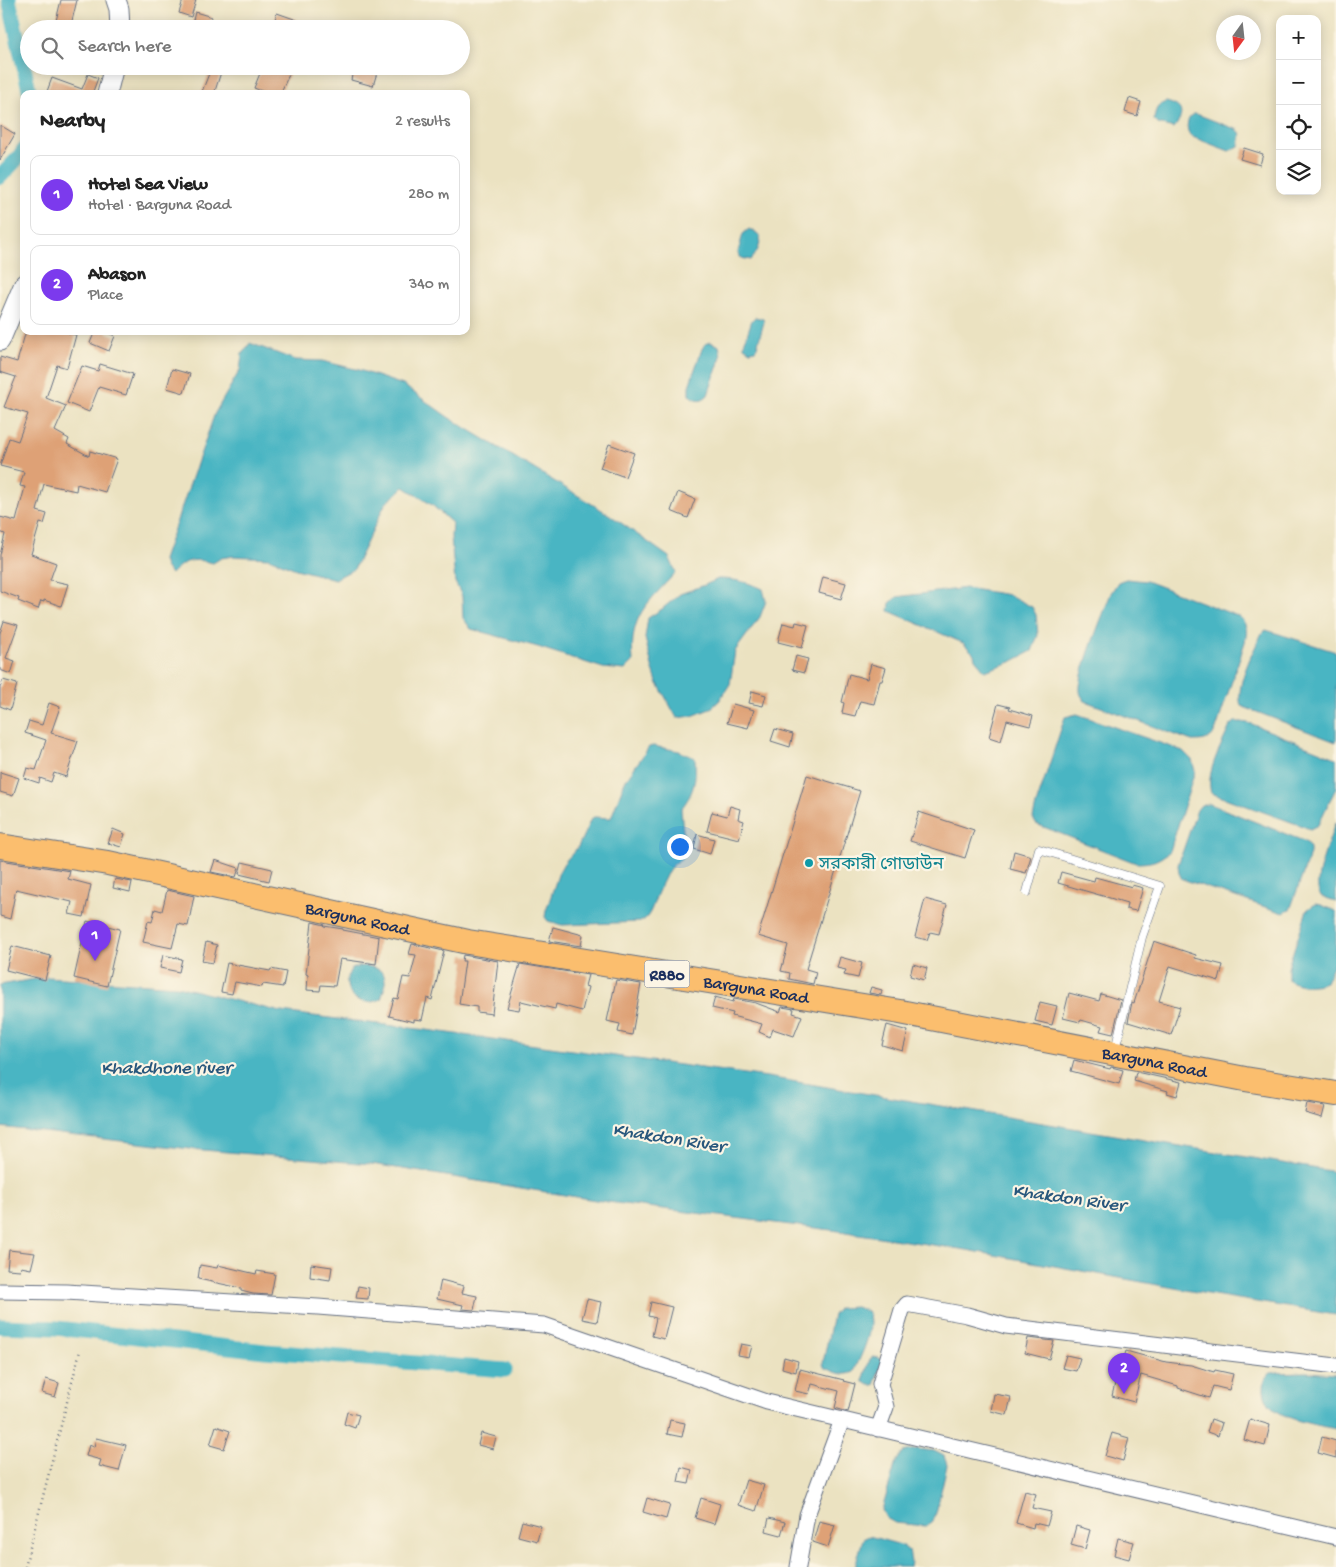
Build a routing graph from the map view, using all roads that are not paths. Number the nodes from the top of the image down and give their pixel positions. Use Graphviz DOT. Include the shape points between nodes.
graph roads {
  1 [pos="116,0"];
  2 [pos="120,20"];
  3 [pos="112,75"];
  4 [pos="108,90"];
  5 [pos="20,294"];
  6 [pos="0,341"];
  7 [pos="0,846"];
  8 [pos="1027,892"];
  9 [pos="1115,1054"];
  10 [pos="1336,1094"];
  11 [pos="0,1291"];
  12 [pos="1336,1366"];
  13 [pos="842,1420"];
  14 [pos="878,1429"];
  15 [pos="1336,1537"];
  16 [pos="798,1567"];
  1 -- 2 [label="street"];
  3 -- 4 [label="street"];
  5 -- 6 [label="street"];
  7 -- 9 [label="main road, Barguna Road / R880" via="108,863 468,942 900,1012"];
  8 -- 9 [label="lane" via="1039,849 1160,886 1142,937"];
  9 -- 10 [label="main road, Barguna Road / R880"];
  11 -- 13 [label="street" via="299,1306 544,1325 767,1402"];
  12 -- 14 [label="street" via="1006,1326 907,1304 902,1310 880,1384 886,1407"];
  13 -- 14 [label="street"];
  13 -- 16 [label="street" via="807,1515"];
  14 -- 15 [label="street"];
}
